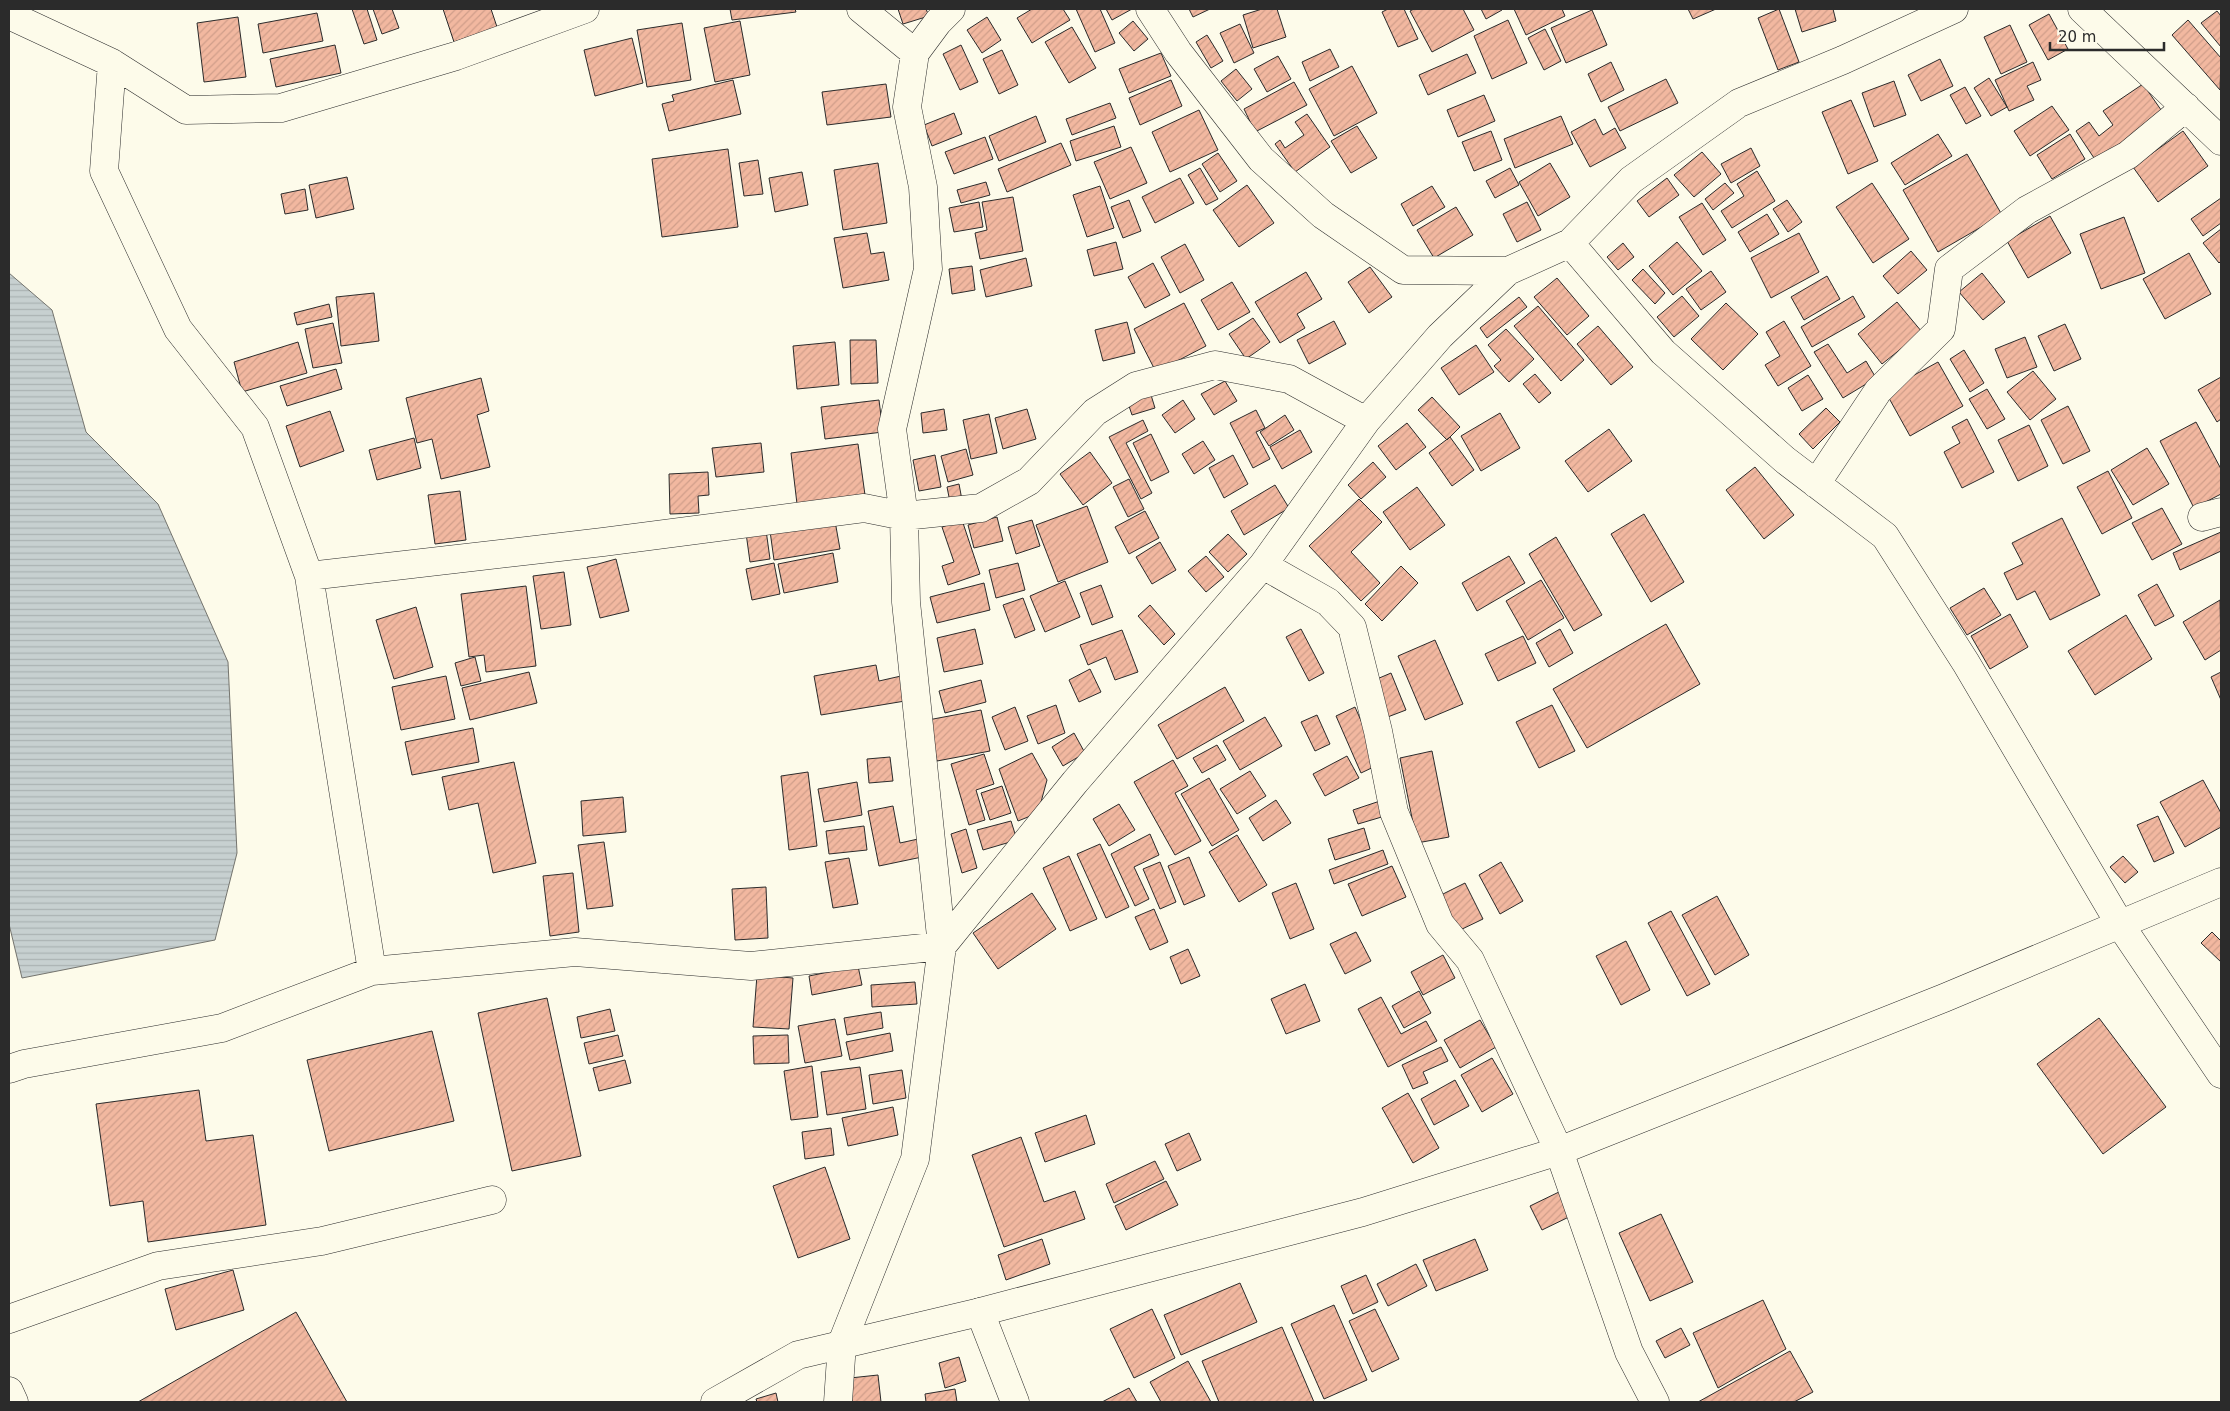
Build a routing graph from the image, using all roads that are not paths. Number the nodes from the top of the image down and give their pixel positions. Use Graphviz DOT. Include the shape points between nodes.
graph roads {
  1 [pos="585,9"];
  2 [pos="861,9"];
  3 [pos="951,9"];
  4 [pos="1150,9"];
  5 [pos="1954,9"];
  6 [pos="2082,9"];
  7 [pos="9,15"];
  8 [pos="915,53"];
  9 [pos="112,63"];
  10 [pos="2186,107"];
  11 [pos="2221,141"];
  12 [pos="1570,243"];
  13 [pos="1508,271"];
  14 [pos="1366,422"];
  15 [pos="1816,484"];
  16 [pos="904,516"];
  17 [pos="1263,565"];
  18 [pos="309,576"];
  19 [pos="2221,882"];
  20 [pos="2121,926"];
  21 [pos="942,946"];
  22 [pos="372,971"];
  23 [pos="9,1069"];
  24 [pos="2221,1074"];
  25 [pos="1559,1151"];
  26 [pos="492,1200"];
  27 [pos="980,1312"];
  28 [pos="9,1319"];
  29 [pos="842,1343"];
  30 [pos="9,1391"];
  31 [pos="14,1402"];
  32 [pos="715,1402"];
  33 [pos="838,1402"];
  34 [pos="1015,1402"];
  35 [pos="1655,1402"];
  1 -- 9 [label="street" via="456,56 281,108 186,110"];
  2 -- 8 [label="street"];
  3 -- 8 [label="street"];
  4 -- 13 [label="street" via="1178,52 1261,159 1323,215 1403,270"];
  5 -- 12 [label="street" via="1739,103 1630,180"];
  6 -- 10 [label="street"];
  7 -- 9 [label="street"];
  8 -- 16 [label="street" via="907,108 923,187 928,269 892,429"];
  9 -- 18 [label="street" via="104,171 178,329 255,427"];
  10 -- 11 [label="street"];
  10 -- 15 [label="street" via="2128,155 2027,210 1949,269 1941,329 1878,391"];
  12 -- 13 [label="street"];
  12 -- 15 [label="street" via="1663,352"];
  13 -- 14 [label="street" via="1440,336"];
  14 -- 16 [label="street" via="1289,378 1215,365 1136,386 1095,412 1029,481 981,508"];
  14 -- 17 [label="street"];
  15 -- 20 [label="street" via="1885,536 1966,663"];
  16 -- 18 [label="street" via="864,508"];
  16 -- 21 [label="street" via="906,602"];
  17 -- 21 [label="street" via="1076,782"];
  17 -- 25 [label="street" via="1328,602 1352,627 1378,730 1394,812 1440,924 1470,960"];
  18 -- 22 [label="street"];
  19 -- 20 [label="street"];
  20 -- 24 [label="street"];
  20 -- 25 [label="street"];
  21 -- 22 [label="street" via="751,966 574,952"];
  21 -- 29 [label="street" via="915,1159"];
  22 -- 23 [label="street" via="222,1028"];
  25 -- 27 [label="street" via="1364,1212"];
  25 -- 35 [label="street" via="1629,1352"];
  26 -- 28 [label="street" via="322,1241 158,1266"];
  27 -- 29 [label="street"];
  27 -- 34 [label="street"];
  29 -- 32 [label="street" via="798,1355"];
  29 -- 33 [label="street"];
  30 -- 31 [label="street"];
}
